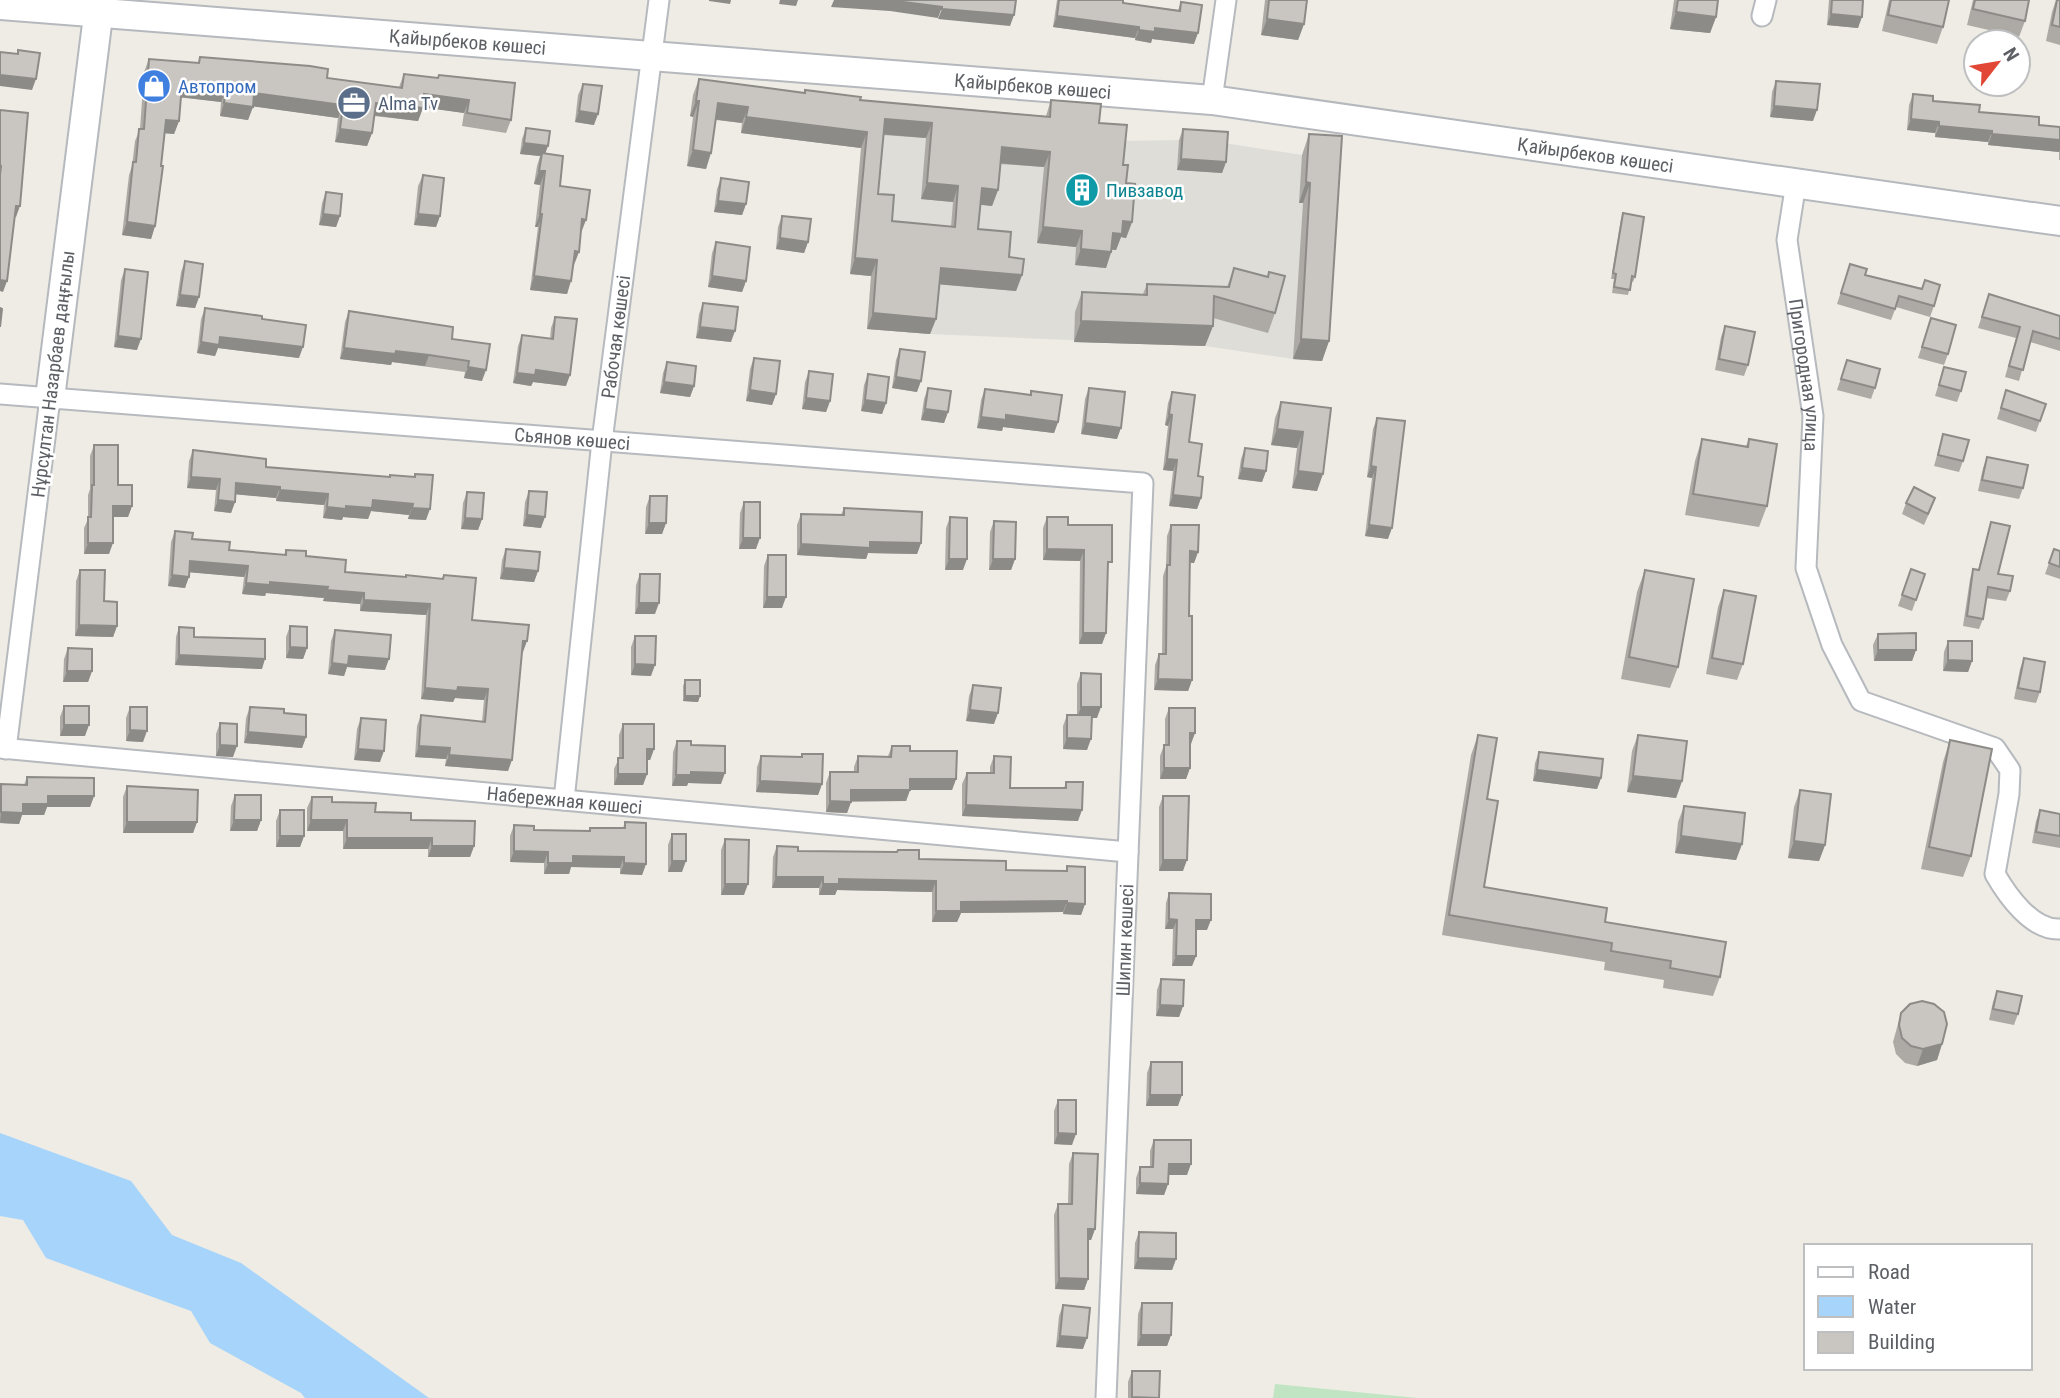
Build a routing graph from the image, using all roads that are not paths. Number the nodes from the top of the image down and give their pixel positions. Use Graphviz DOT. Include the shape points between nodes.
graph roads {
  1 [pos="659,0"];
  2 [pos="1226,0"];
  3 [pos="0,5"];
  4 [pos="99,6"];
  5 [pos="652,54"];
  6 [pos="1212,100"];
  7 [pos="1796,183"];
  8 [pos="2060,220"];
  9 [pos="0,394"];
  10 [pos="50,398"];
  11 [pos="602,441"];
  12 [pos="1143,483"];
  13 [pos="3,748"];
  14 [pos="564,800"];
  15 [pos="1128,852"];
  16 [pos="2060,929"];
  17 [pos="1106,1398"];
  1 -- 5 [label="street, Рабочая көшесі"];
  2 -- 6 [label="street"];
  3 -- 4 [label="main road, Қайырбеков көшесі"];
  4 -- 5 [label="main road, Қайырбеков көшесі"];
  4 -- 10 [label="main road, Нұрсұлтан Назарбаев даңғылы"];
  5 -- 6 [label="main road, Қайырбеков көшесі"];
  5 -- 11 [label="street, Рабочая көшесі"];
  6 -- 7 [label="main road, Қайырбеков көшесі"];
  7 -- 8 [label="main road, Қайырбеков көшесі"];
  7 -- 16 [label="street, Пригородная улица" via="1787,240 1812,416 1806,568 1832,645 1861,701 1995,748 2010,771 1995,874 2020,910 2052,930"];
  9 -- 10 [label="street, Сьянов көшесі"];
  10 -- 11 [label="street, Сьянов көшесі"];
  10 -- 13 [label="street, Нұрсұлтан Назарбаев даңғылы"];
  11 -- 12 [label="street, Сьянов көшесі"];
  11 -- 14 [label="street, Рабочая көшесі"];
  12 -- 15 [label="street, Шипин көшесі"];
  13 -- 14 [label="street, Набережная көшесі"];
  14 -- 15 [label="street, Набережная көшесі"];
  15 -- 17 [label="street, Шипин көшесі"];
}
